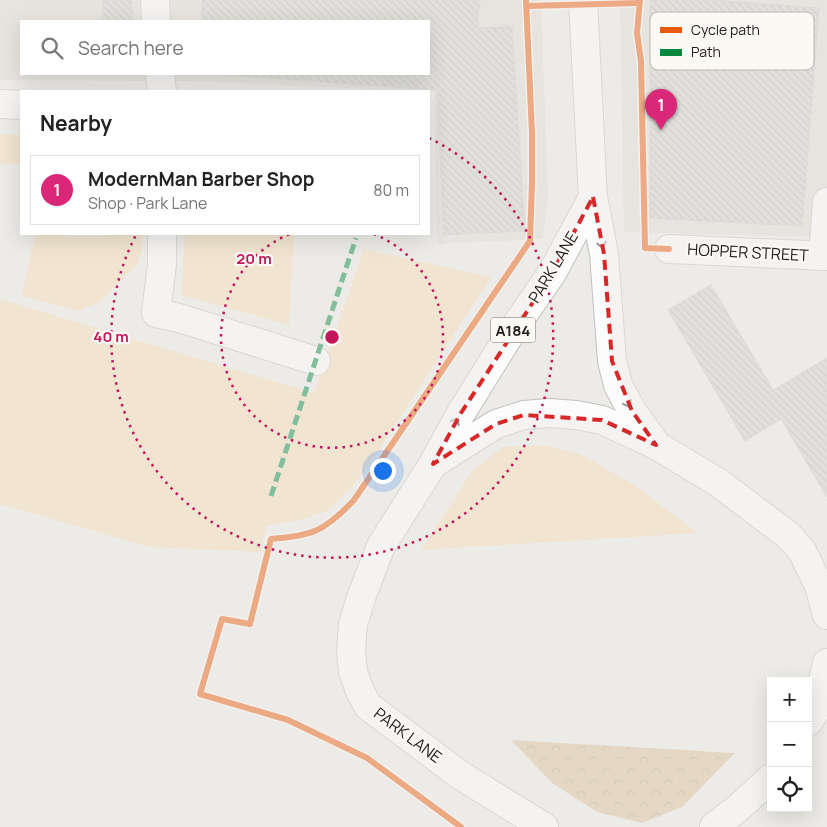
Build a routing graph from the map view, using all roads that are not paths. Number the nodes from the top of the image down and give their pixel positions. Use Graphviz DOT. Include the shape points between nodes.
graph roads {
  1 [pos="155,0"];
  2 [pos="583,0"];
  3 [pos="156,20"];
  4 [pos="160,75"];
  5 [pos="162,90"];
  6 [pos="0,104"];
  7 [pos="20,105"];
  8 [pos="593,197"];
  9 [pos="827,202"];
  10 [pos="162,235"];
  11 [pos="669,248"];
  12 [pos="825,256"];
  13 [pos="316,361"];
  14 [pos="656,445"];
  15 [pos="434,464"];
  16 [pos="789,536"];
  17 [pos="827,554"];
  18 [pos="827,615"];
  19 [pos="827,663"];
  20 [pos="817,712"];
  21 [pos="767,782"];
  22 [pos="767,784"];
  23 [pos="544,827"];
  24 [pos="714,827"];
  25 [pos="740,827"];
  1 -- 3 [label="main road"];
  2 -- 8 [label="main road, PARK LANE"];
  4 -- 5 [label="main road"];
  6 -- 7 [label="main road"];
  8 -- 14 [label="main road, PARK LANE, one-way" via="604,254 612,361 618,385"];
  15 -- 8 [label="main road, PARK LANE / A184, one-way" via="460,413 552,273"];
  9 -- 12 [label="main road"];
  10 -- 13 [label="main road" via="156,313"];
  11 -- 12 [label="main road, HOPPER STREET"];
  14 -- 15 [label="main road, PARK LANE" via="602,420 550,413 524,415 496,424"];
  14 -- 16 [label="main road, PARK LANE" via="719,483"];
  15 -- 23 [label="main road, PARK LANE" via="381,546 353,624 353,672 368,706 460,775"];
  16 -- 17 [label="main road"];
  16 -- 18 [label="main road, PARK LANE" via="810,565"];
  19 -- 20 [label="main road"];
  21 -- 24 [label="main road"];
  22 -- 25 [label="main road"];
}
